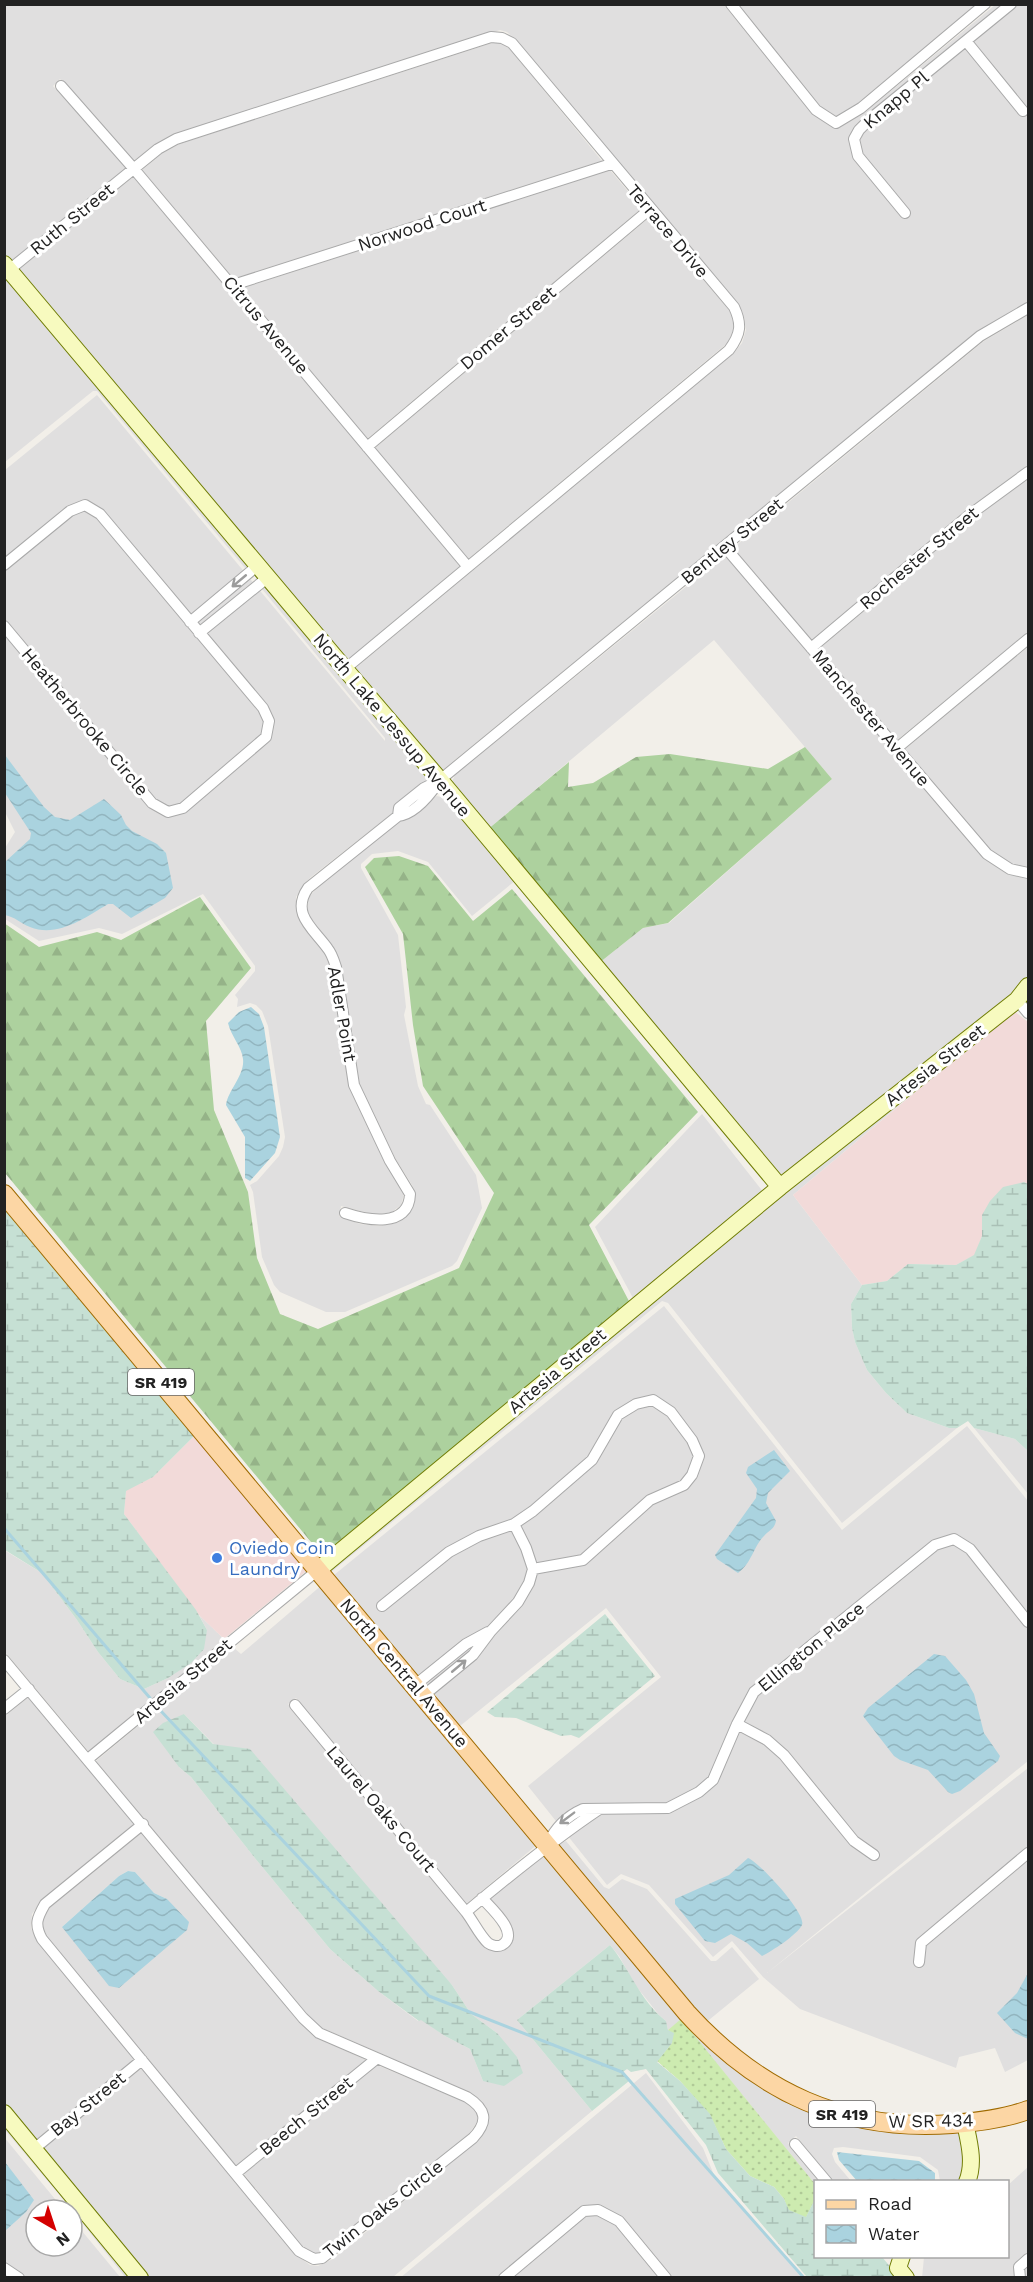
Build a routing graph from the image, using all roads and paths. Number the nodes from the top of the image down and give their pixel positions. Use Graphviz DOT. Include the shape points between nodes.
graph roads {
  1 [pos="731,4"];
  2 [pos="985,4"];
  3 [pos="1011,4"];
  4 [pos="966,41"];
  5 [pos="61,87"];
  6 [pos="1023,111"];
  7 [pos="611,164"];
  8 [pos="134,169"];
  9 [pos="650,209"];
  10 [pos="905,213"];
  11 [pos="7,267"];
  12 [pos="233,285"];
  13 [pos="1029,308"];
  14 [pos="367,447"];
  15 [pos="1029,472"];
  16 [pos="725,547"];
  17 [pos="4,565"];
  18 [pos="468,567"];
  19 [pos="262,572"];
  20 [pos="220,596"];
  21 [pos="230,608"];
  22 [pos="190,622"];
  23 [pos="4,626"];
  24 [pos="199,633"];
  25 [pos="1029,639"];
  26 [pos="812,648"];
  27 [pos="345,669"];
  28 [pos="896,749"];
  29 [pos="440,780"];
  30 [pos="1029,873"];
  31 [pos="1029,986"];
  32 [pos="1017,1000"];
  33 [pos="1029,1013"];
  34 [pos="780,1186"];
  35 [pos="4,1194"];
  36 [pos="345,1213"];
  37 [pos="514,1524"];
  38 [pos="533,1569"];
  39 [pos="318,1570"];
  40 [pos="382,1606"];
  41 [pos="1029,1622"];
  42 [pos="4,1660"];
  43 [pos="29,1689"];
  44 [pos="419,1691"];
  45 [pos="295,1706"];
  46 [pos="4,1709"];
  47 [pos="737,1724"];
  48 [pos="88,1759"];
  49 [pos="142,1824"];
  50 [pos="547,1844"];
  51 [pos="1029,1853"];
  52 [pos="874,1855"];
  53 [pos="482,1898"];
  54 [pos="466,1912"];
  55 [pos="919,1962"];
  56 [pos="687,2013"];
  57 [pos="376,2059"];
  58 [pos="142,2060"];
  59 [pos="1029,2110"];
  60 [pos="4,2113"];
  61 [pos="965,2123"];
  62 [pos="795,2144"];
  63 [pos="34,2149"];
  64 [pos="236,2173"];
  65 [pos="826,2180"];
  66 [pos="968,2180"];
  67 [pos="1029,2259"];
  68 [pos="4,2268"];
  69 [pos="19,2277"];
  70 [pos="140,2277"];
  71 [pos="504,2277"];
  72 [pos="666,2277"];
  73 [pos="1020,2277"];
  1 -- 2 [label="street" via="816,110 836,123 861,108"];
  3 -- 4 [label="street, Knapp Pl"];
  4 -- 6 [label="street"];
  4 -- 10 [label="street, Knapp Pl" via="870,119 854,139 858,156"];
  5 -- 8 [label="street, Citrus Avenue"];
  7 -- 8 [label="street, Terrace Drive" via="512,44 491,37 176,139"];
  7 -- 9 [label="street, Terrace Drive"];
  7 -- 12 [label="street, Norwood Court"];
  8 -- 11 [label="street, Ruth Street"];
  8 -- 12 [label="street, Citrus Avenue"];
  9 -- 14 [label="street, Domer Street"];
  9 -- 18 [label="street, Terrace Drive" via="734,307 740,319 738,339"];
  11 -- 19 [label="street, North Lake Jessup Avenue"];
  12 -- 14 [label="street, Citrus Avenue"];
  13 -- 16 [label="street, Bentley Street" via="980,336"];
  14 -- 18 [label="street, Citrus Avenue"];
  15 -- 26 [label="street, Rochester Street" via="968,516"];
  16 -- 26 [label="street, Manchester Avenue"];
  16 -- 29 [label="street, Bentley Street"];
  17 -- 22 [label="street, Heatherbrooke Circle" via="70,511 85,506 100,514"];
  18 -- 27 [label="street, Terrace Drive"];
  19 -- 20 [label="street, one-way"];
  19 -- 21 [label="street"];
  19 -- 27 [label="street, North Lake Jessup Avenue"];
  20 -- 21 [label="street"];
  20 -- 22 [label="street"];
  21 -- 24 [label="street"];
  22 -- 24 [label="street, Heatherbrooke Circle"];
  23 -- 24 [label="street, Heatherbrooke Circle" via="152,803 168,812 183,808 266,737 269,721 263,708"];
  25 -- 28 [label="street"];
  26 -- 28 [label="street, Manchester Avenue"];
  27 -- 29 [label="street, North Lake Jessup Avenue"];
  28 -- 30 [label="street, Manchester Avenue" via="987,854 1010,869"];
  29 -- 34 [label="street, North Lake Jessup Avenue"];
  29 -- 36 [label="street, Adler Point" via="399,808 398,816 308,888 302,899 307,922 331,952 336,967 354,1085 410,1194 405,1209 395,1217 376,1221"];
  31 -- 32 [label="street, Artesia Street"];
  32 -- 33 [label="street"];
  32 -- 34 [label="street, Artesia Street"];
  34 -- 39 [label="street, Artesia Street"];
  35 -- 39 [label="main road, North Central Avenue / SR 419"];
  37 -- 38 [label="street"];
  37 -- 38 [label="street" via="592,1460 618,1415 636,1404 653,1400 671,1412 699,1456 684,1485 650,1500 584,1560"];
  37 -- 40 [label="street" via="478,1536 449,1552"];
  38 -- 44 [label="street" via="518,1602 473,1654"];
  39 -- 44 [label="main road, North Central Avenue / SR 419"];
  39 -- 48 [label="street, Artesia Street"];
  41 -- 47 [label="street, Ellington Place" via="970,1549 954,1539 935,1545 754,1692"];
  42 -- 43 [label="street, Twin Oaks Circle"];
  43 -- 46 [label="street"];
  43 -- 48 [label="street, Twin Oaks Circle"];
  44 -- 50 [label="main road, North Central Avenue / SR 419"];
  45 -- 54 [label="street, Laurel Oaks Court"];
  47 -- 50 [label="street, Ellington Place" via="713,1780 686,1801 668,1808 598,1810"];
  47 -- 52 [label="street" via="767,1740 784,1755 854,1841"];
  48 -- 49 [label="street, Twin Oaks Circle"];
  49 -- 57 [label="street, Twin Oaks Circle" via="311,2027"];
  49 -- 58 [label="street, Twin Oaks Circle" via="45,1904 36,1929"];
  50 -- 53 [label="street"];
  50 -- 56 [label="main road, North Central Avenue / SR 419"];
  51 -- 55 [label="street" via="921,1943"];
  53 -- 54 [label="street"];
  53 -- 54 [label="street, Laurel Oaks Court" via="506,1926 507,1941 495,1946 488,1943"];
  56 -- 61 [label="main road, W SR 434 / SR 419" via="742,2064 808,2103 886,2123"];
  57 -- 64 [label="street, Beech Street"];
  57 -- 64 [label="street, Twin Oaks Circle" via="474,2102 484,2116 480,2130 322,2258 314,2259 299,2251"];
  58 -- 63 [label="street, Bay Street"];
  58 -- 64 [label="street, Twin Oaks Circle"];
  59 -- 61 [label="main road, W SR 434 / SR 419"];
  60 -- 63 [label="street"];
  61 -- 66 [label="street" via="971,2159"];
  62 -- 65 [label="street"];
  63 -- 70 [label="street"];
  67 -- 73 [label="street" via="1019,2267"];
  68 -- 69 [label="street"];
  71 -- 72 [label="street" via="584,2211 598,2210 619,2221"];
}
